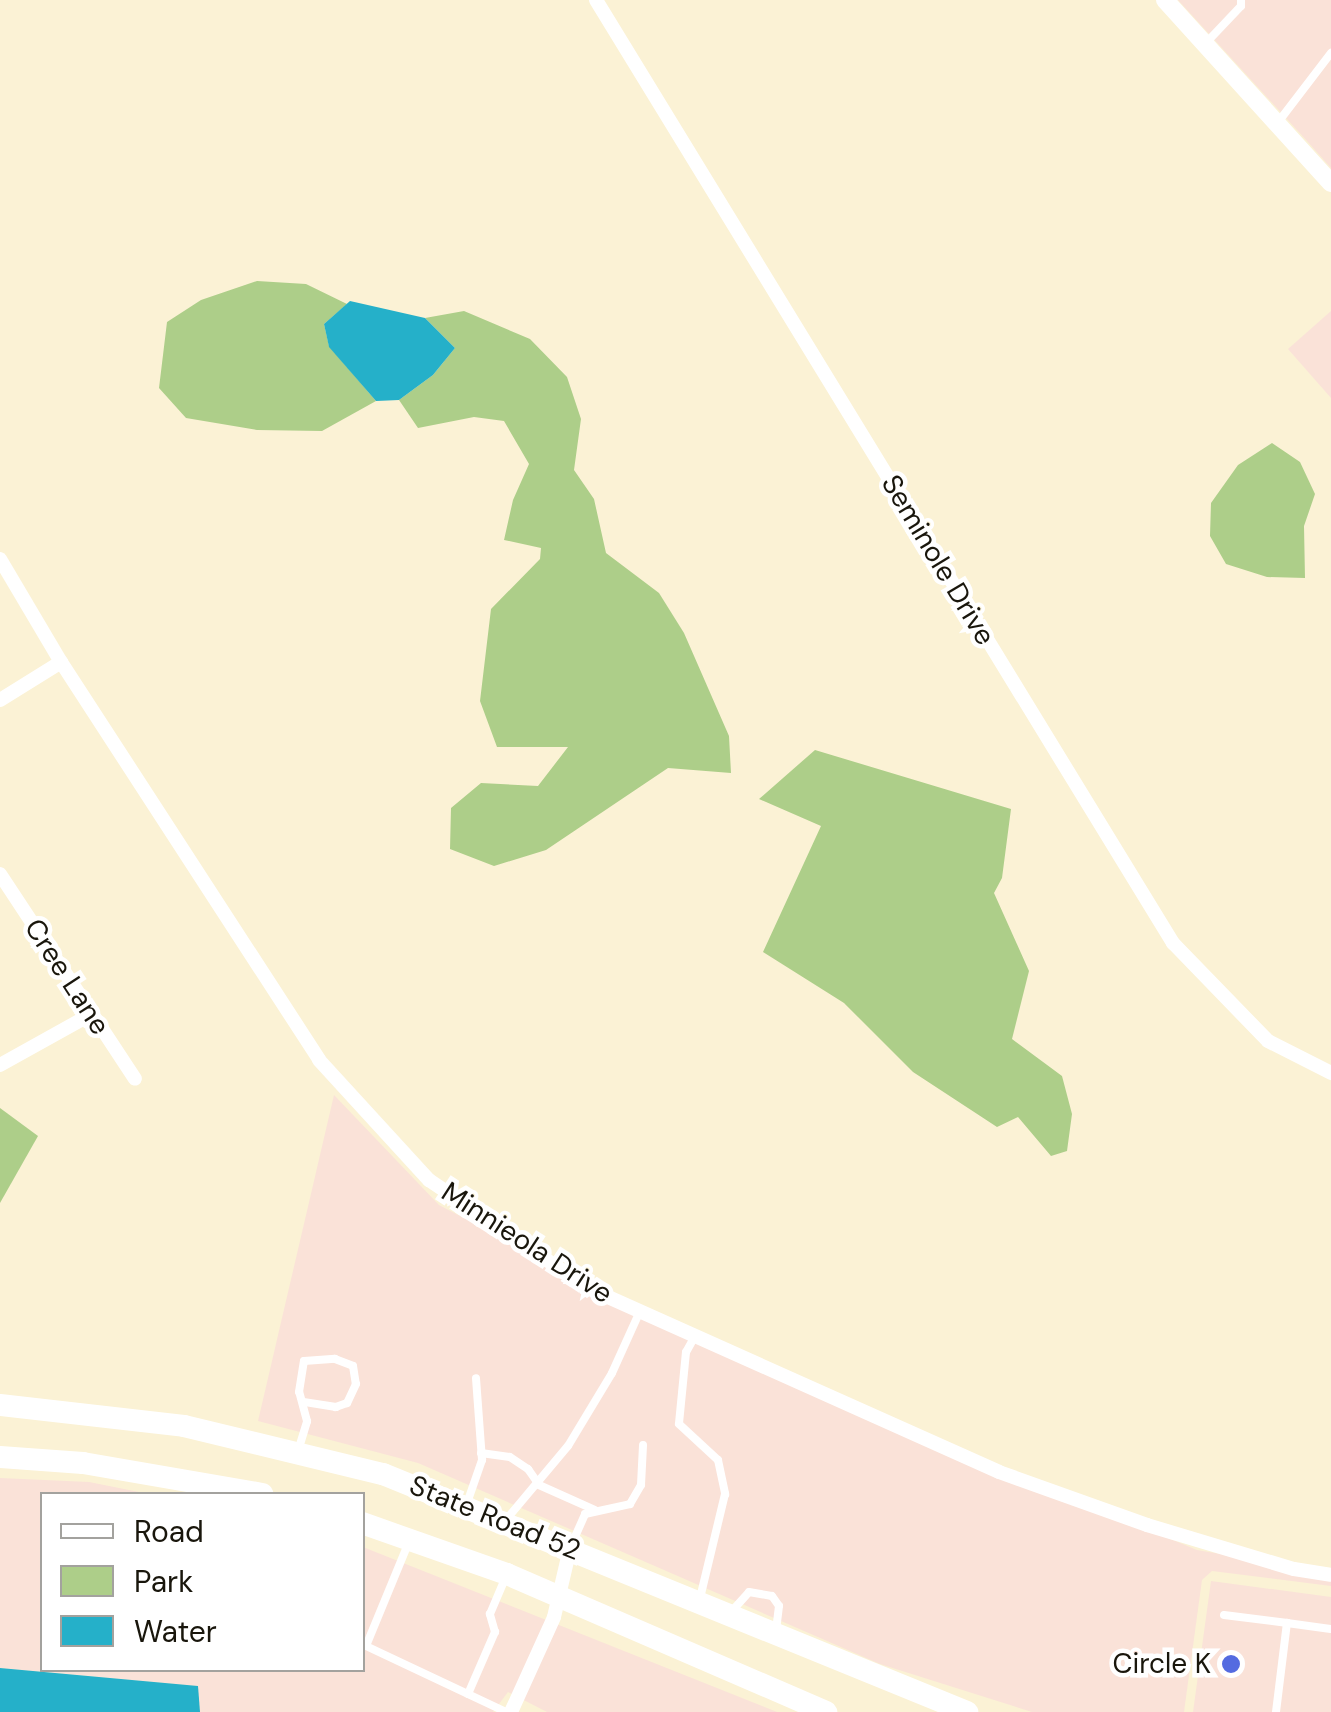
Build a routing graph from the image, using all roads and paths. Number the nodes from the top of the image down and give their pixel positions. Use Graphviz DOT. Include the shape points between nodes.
graph roads {
  1 [pos="596,0"];
  2 [pos="1164,0"];
  3 [pos="1241,0"];
  4 [pos="1205,44"];
  5 [pos="1331,54"];
  6 [pos="1278,123"];
  7 [pos="1331,184"];
  8 [pos="0,559"];
  9 [pos="61,662"];
  10 [pos="0,700"];
  11 [pos="0,874"];
  12 [pos="5,892"];
  13 [pos="90,1015"];
  14 [pos="0,1065"];
  15 [pos="1331,1073"];
  16 [pos="135,1079"];
  17 [pos="640,1312"];
  18 [pos="695,1336"];
  19 [pos="476,1378"];
  20 [pos="303,1402"];
  21 [pos="0,1404"];
  22 [pos="642,1445"];
  23 [pos="298,1451"];
  24 [pos="481,1452"];
  25 [pos="0,1457"];
  26 [pos="539,1485"];
  27 [pos="250,1492"];
  28 [pos="466,1506"];
  29 [pos="595,1510"];
  30 [pos="505,1522"];
  31 [pos="365,1524"];
  32 [pos="411,1536"];
  33 [pos="570,1548"];
  34 [pos="507,1574"];
  35 [pos="1331,1575"];
  36 [pos="560,1599"];
  37 [pos="698,1601"];
  38 [pos="730,1614"];
  39 [pos="1224,1614"];
  40 [pos="1288,1623"];
  41 [pos="1331,1629"];
  42 [pos="775,1634"];
  43 [pos="468,1694"];
  44 [pos="508,1712"];
  45 [pos="826,1712"];
  46 [pos="967,1712"];
  47 [pos="1276,1712"];
  1 -- 15 [label="street, Seminole Drive" via="1173,943 1268,1040"];
  2 -- 4 [label="street"];
  3 -- 4 [label="lane"];
  4 -- 6 [label="street"];
  5 -- 6 [label="lane"];
  6 -- 7 [label="street"];
  8 -- 9 [label="street, Minnieola Drive"];
  9 -- 10 [label="street"];
  9 -- 17 [label="street, Minnieola Drive" via="319,1060 429,1180 588,1288"];
  11 -- 12 [label="street, Cree Lane"];
  12 -- 13 [label="street, Cree Lane"];
  13 -- 14 [label="street"];
  13 -- 16 [label="street, Cree Lane"];
  17 -- 18 [label="street, Minnieola Drive"];
  17 -- 26 [label="lane" via="604,1387"];
  18 -- 35 [label="street, Minnieola Drive" via="1000,1472 1147,1526"];
  18 -- 37 [label="lane" via="686,1352 679,1424 718,1460 725,1494"];
  19 -- 24 [label="lane"];
  20 -- 20 [label="lane" via="304,1361 334,1359 353,1366 356,1384 348,1403"];
  20 -- 23 [label="lane" via="307,1421"];
  21 -- 23 [label="main road, State Road 52" via="184,1426"];
  22 -- 29 [label="lane" via="641,1485 630,1504"];
  23 -- 28 [label="main road, State Road 52"];
  24 -- 26 [label="lane" via="510,1457"];
  24 -- 28 [label="lane"];
  25 -- 27 [label="main road" via="83,1463"];
  26 -- 29 [label="lane"];
  26 -- 30 [label="lane" via="518,1500"];
  28 -- 30 [label="main road, State Road 52"];
  29 -- 33 [label="lane" via="584,1514"];
  30 -- 33 [label="main road, State Road 52"];
  31 -- 32 [label="main road, State Road 52"];
  32 -- 34 [label="main road, State Road 52"];
  32 -- 43 [label="lane" via="366,1646"];
  33 -- 36 [label="street"];
  33 -- 37 [label="main road, State Road 52"];
  34 -- 36 [label="main road, State Road 52"];
  34 -- 43 [label="lane" via="490,1614 496,1632"];
  36 -- 44 [label="street"];
  36 -- 45 [label="main road, State Road 52"];
  37 -- 38 [label="main road, State Road 52"];
  38 -- 42 [label="main road, State Road 52"];
  38 -- 42 [label="lane" via="750,1592 772,1596 779,1606"];
  39 -- 40 [label="lane"];
  40 -- 41 [label="lane"];
  40 -- 47 [label="lane"];
  42 -- 46 [label="main road, State Road 52"];
  43 -- 44 [label="lane"];
}
